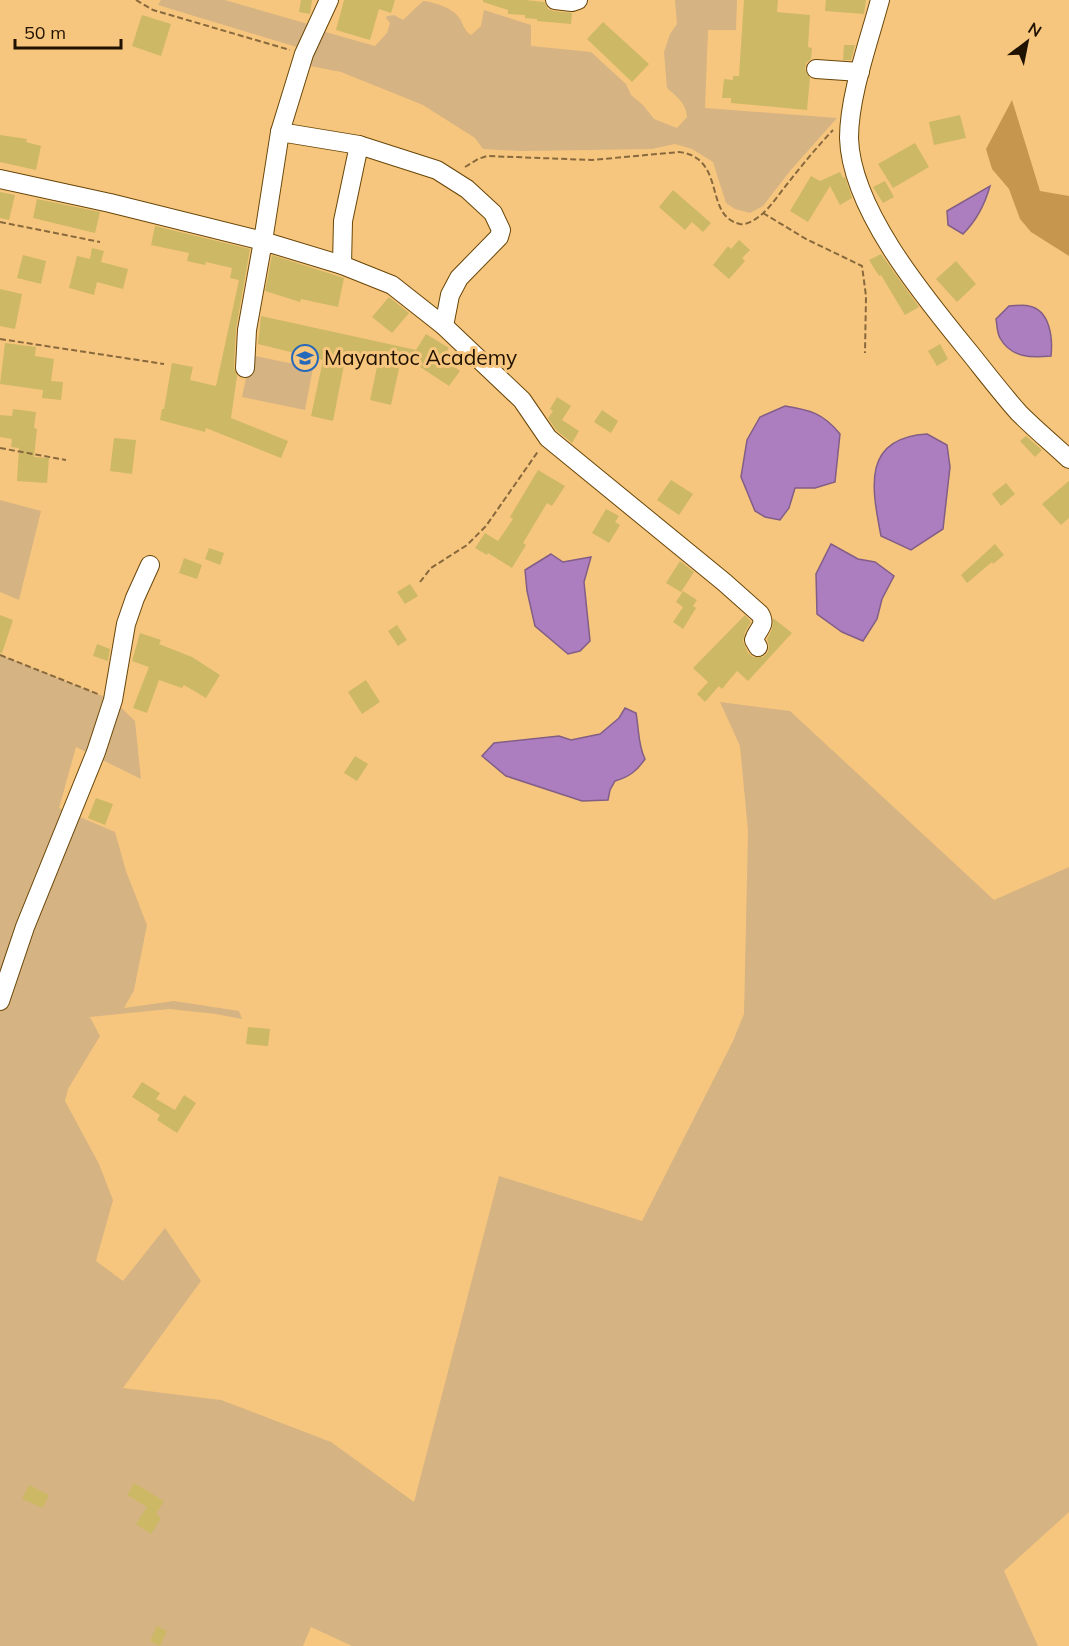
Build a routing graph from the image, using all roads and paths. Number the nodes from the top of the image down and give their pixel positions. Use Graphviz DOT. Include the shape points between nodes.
graph roads {
  1 [pos="136,0"];
  2 [pos="329,0"];
  3 [pos="555,0"];
  4 [pos="578,0"];
  5 [pos="880,0"];
  6 [pos="303,54"];
  7 [pos="816,69"];
  8 [pos="861,72"];
  9 [pos="851,116"];
  10 [pos="280,132"];
  11 [pos="359,145"];
  12 [pos="0,178"];
  13 [pos="452,179"];
  14 [pos="763,213"];
  15 [pos="0,222"];
  16 [pos="263,241"];
  17 [pos="100,242"];
  18 [pos="342,265"];
  19 [pos="444,326"];
  20 [pos="0,339"];
  21 [pos="865,353"];
  22 [pos="164,364"];
  23 [pos="245,368"];
  24 [pos="548,438"];
  25 [pos="0,448"];
  26 [pos="66,459"];
  27 [pos="1069,459"];
  28 [pos="150,565"];
  29 [pos="420,582"];
  30 [pos="759,647"];
  31 [pos="0,655"];
  32 [pos="113,700"];
  33 [pos="0,1001"];
  1 -- 6 [label="path" via="153,10"];
  2 -- 6 [label="street"];
  3 -- 4 [label="street"];
  5 -- 8 [label="street"];
  6 -- 10 [label="street"];
  7 -- 8 [label="street"];
  8 -- 9 [label="street"];
  9 -- 14 [label="path" via="831,131"];
  9 -- 27 [label="street" via="852,160 863,193 890,247 927,301 1019,413"];
  10 -- 11 [label="street"];
  10 -- 16 [label="street"];
  11 -- 13 [label="street" via="437,170"];
  11 -- 18 [label="street" via="343,221"];
  12 -- 16 [label="street"];
  13 -- 14 [label="path" via="470,163 487,156 592,160 679,152 688,153 707,167 719,205 730,218 740,224 748,223"];
  13 -- 19 [label="street" via="493,213 501,231 495,243 459,278 450,295"];
  14 -- 21 [label="path" via="862,266"];
  15 -- 17 [label="path"];
  16 -- 18 [label="street"];
  16 -- 23 [label="street" via="247,330"];
  18 -- 19 [label="street" via="392,285"];
  19 -- 24 [label="street" via="522,400"];
  20 -- 22 [label="path"];
  24 -- 29 [label="path" via="486,526 467,545 431,568"];
  24 -- 30 [label="street" via="760,614 763,627 754,640"];
  25 -- 26 [label="path"];
  28 -- 32 [label="street" via="126,624"];
  31 -- 32 [label="path"];
  32 -- 33 [label="street"];
}
